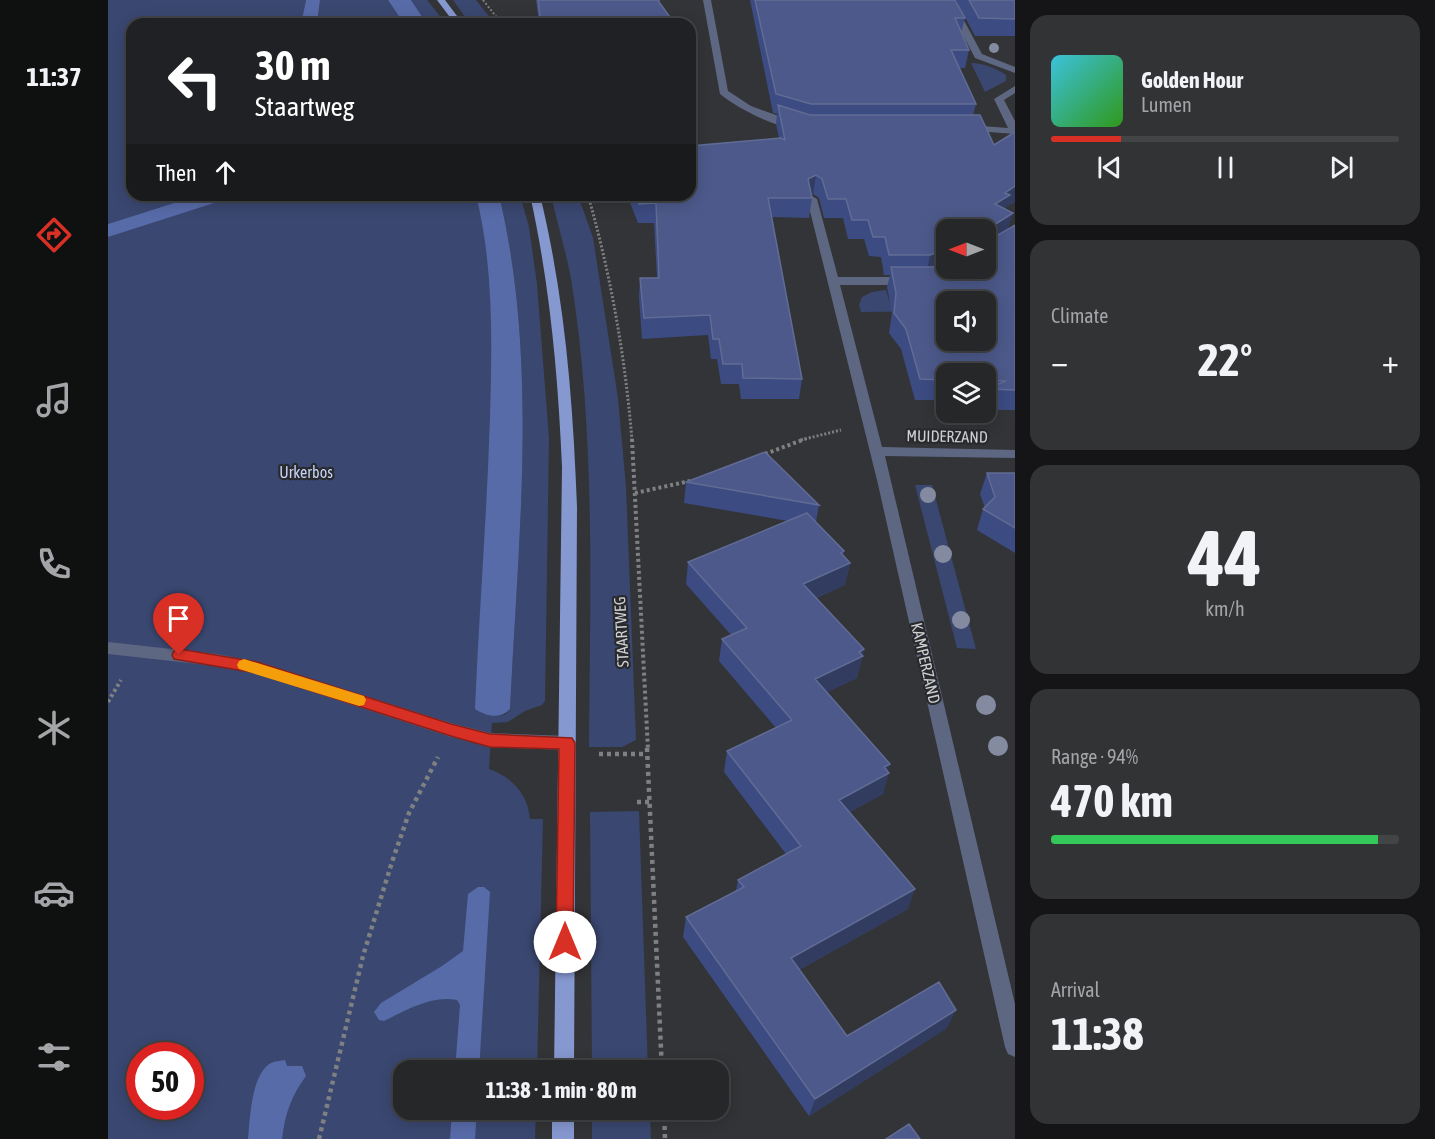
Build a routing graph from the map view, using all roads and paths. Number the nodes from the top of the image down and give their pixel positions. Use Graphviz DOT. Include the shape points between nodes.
graph roads {
  1 [pos="441,0"];
  2 [pos="483,0"];
  3 [pos="707,0"];
  4 [pos="949,0"];
  5 [pos="454,18"];
  6 [pos="497,18"];
  7 [pos="1015,70"];
  8 [pos="1015,89"];
  9 [pos="807,128"];
  10 [pos="951,128"];
  11 [pos="1014,130"];
  12 [pos="812,198"];
  13 [pos="536,201"];
  14 [pos="590,201"];
  15 [pos="834,281"];
  16 [pos="915,281"];
  17 [pos="871,430"];
  18 [pos="878,452"];
  19 [pos="1015,454"];
  20 [pos="763,455"];
  21 [pos="700,478"];
  22 [pos="635,493"];
  23 [pos="108,648"];
  24 [pos="567,743"];
  25 [pos="443,748"];
  26 [pos="591,754"];
  27 [pos="647,754"];
  28 [pos="637,802"];
  29 [pos="649,802"];
  30 [pos="1012,1018"];
  31 [pos="1015,1047"];
  32 [pos="564,1060"];
  33 [pos="661,1060"];
  34 [pos="563,1120"];
  35 [pos="664,1120"];
  36 [pos="319,1139"];
  37 [pos="563,1139"];
  38 [pos="665,1139"];
  1 -- 5 [label="main road"];
  2 -- 6 [label="path"];
  3 -- 9 [label="street" via="723,92 760,114"];
  4 -- 7 [label="street" via="978,56"];
  8 -- 11 [label="street" via="999,99"];
  10 -- 11 [label="street"];
  12 -- 15 [label="street, KAMPERZAND"];
  13 -- 24 [label="main road" via="555,280 568,423"];
  14 -- 22 [label="path, STAARTWEG" via="617,319"];
  15 -- 16 [label="street"];
  15 -- 17 [label="street, KAMPERZAND"];
  17 -- 18 [label="street, KAMPERZAND"];
  17 -- 20 [label="path" via="815,435"];
  18 -- 19 [label="street, MUIDERZAND"];
  18 -- 30 [label="street, KAMPERZAND"];
  21 -- 22 [label="path"];
  22 -- 27 [label="path, STAARTWEG"];
  23 -- 24 [label="street" via="257,668 451,730 504,742"];
  24 -- 32 [label="main road"];
  25 -- 36 [label="path" via="409,813 392,862 363,956"];
  26 -- 27 [label="path"];
  27 -- 29 [label="path, STAARTWEG"];
  28 -- 29 [label="path"];
  29 -- 33 [label="path, STAARTWEG"];
  30 -- 31 [label="street, KAMPERZAND"];
  34 -- 37 [label="main road"];
  35 -- 38 [label="path"];
}
